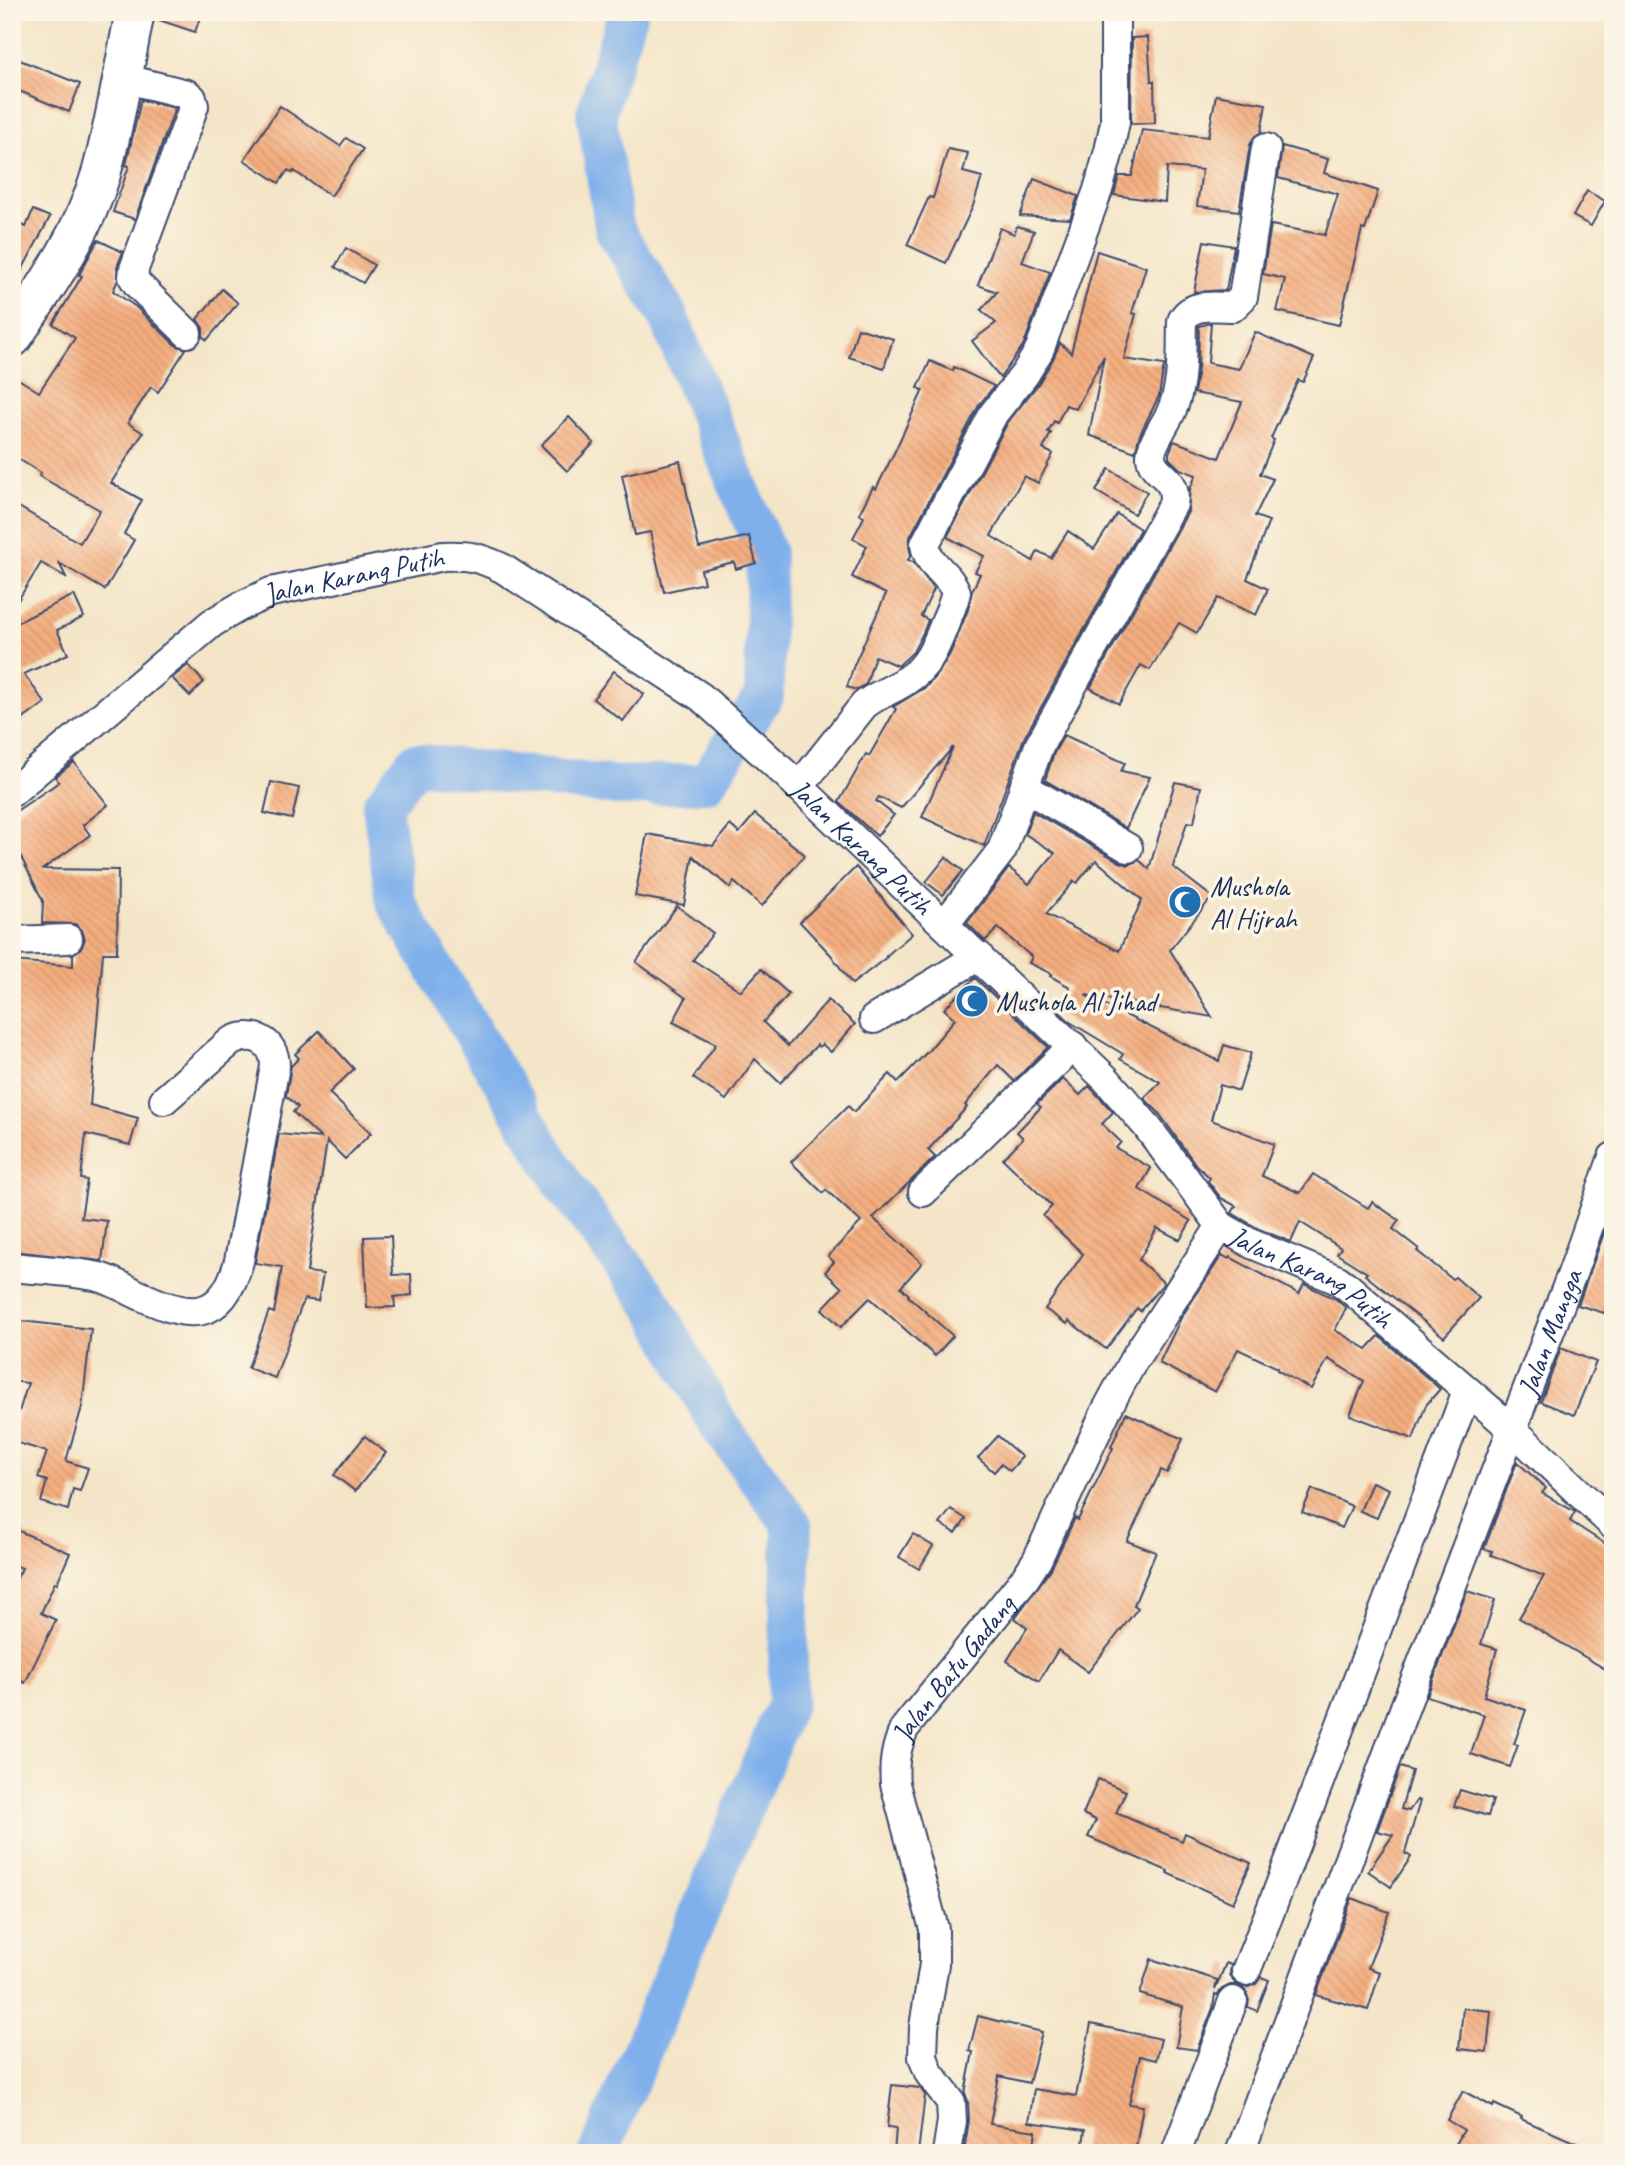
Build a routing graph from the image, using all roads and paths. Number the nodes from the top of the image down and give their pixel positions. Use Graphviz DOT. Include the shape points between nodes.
graph roads {
  1 [pos="135,12"];
  2 [pos="1115,12"];
  3 [pos="122,78"];
  4 [pos="1266,148"];
  5 [pos="187,333"];
  6 [pos="12,338"];
  7 [pos="795,782"];
  8 [pos="1024,787"];
  9 [pos="12,792"];
  10 [pos="1128,848"];
  11 [pos="945,924"];
  12 [pos="68,939"];
  13 [pos="12,941"];
  14 [pos="979,956"];
  15 [pos="874,1019"];
  16 [pos="1073,1046"];
  17 [pos="164,1100"];
  18 [pos="1613,1157"];
  19 [pos="923,1192"];
  20 [pos="1221,1226"];
  21 [pos="12,1267"];
  22 [pos="1467,1391"];
  23 [pos="1512,1429"];
  24 [pos="1613,1525"];
  25 [pos="1246,1971"];
  26 [pos="1233,2001"];
  27 [pos="947,2153"];
  28 [pos="1176,2153"];
  29 [pos="1240,2153"];
  1 -- 3 [label="highway"];
  2 -- 7 [label="street" via="1115,122 1098,190 1035,358 994,413 925,544 930,559 956,592 934,652 915,675 864,705"];
  3 -- 5 [label="street" via="192,98 194,106 133,277"];
  3 -- 6 [label="highway" via="100,176 85,213 71,245"];
  4 -- 8 [label="street" via="1242,297 1233,307 1191,309 1182,321 1179,386 1152,449 1154,464 1173,487 1173,504 1039,746"];
  7 -- 9 [label="street, Jalan Karang Putih" via="701,697 502,568 470,555 443,556 271,592 241,606 212,623"];
  7 -- 11 [label="street, Jalan Karang Putih"];
  8 -- 10 [label="street"];
  8 -- 11 [label="street" via="1002,850"];
  11 -- 14 [label="street, Jalan Karang Putih"];
  12 -- 13 [label="street"];
  14 -- 15 [label="street"];
  14 -- 16 [label="street, Jalan Karang Putih"];
  16 -- 19 [label="street"];
  16 -- 20 [label="street, Jalan Karang Putih" via="1145,1124"];
  17 -- 21 [label="street" via="240,1037 260,1039 272,1048 275,1066 239,1261 224,1297 198,1311 180,1310 99,1277"];
  18 -- 23 [label="street, Jalan Mangga"];
  20 -- 22 [label="street, Jalan Karang Putih" via="1338,1280"];
  20 -- 27 [label="street, Jalan Batu Gadang" via="1113,1397 1037,1560 904,1729 897,1746 895,1784 934,1928 923,2057 951,2102"];
  22 -- 23 [label="street, Jalan Karang Putih"];
  22 -- 25 [label="street"];
  23 -- 24 [label="street, Jalan Karang Putih"];
  23 -- 29 [label="street, Jalan Mangga"];
  26 -- 28 [label="street"];
}
